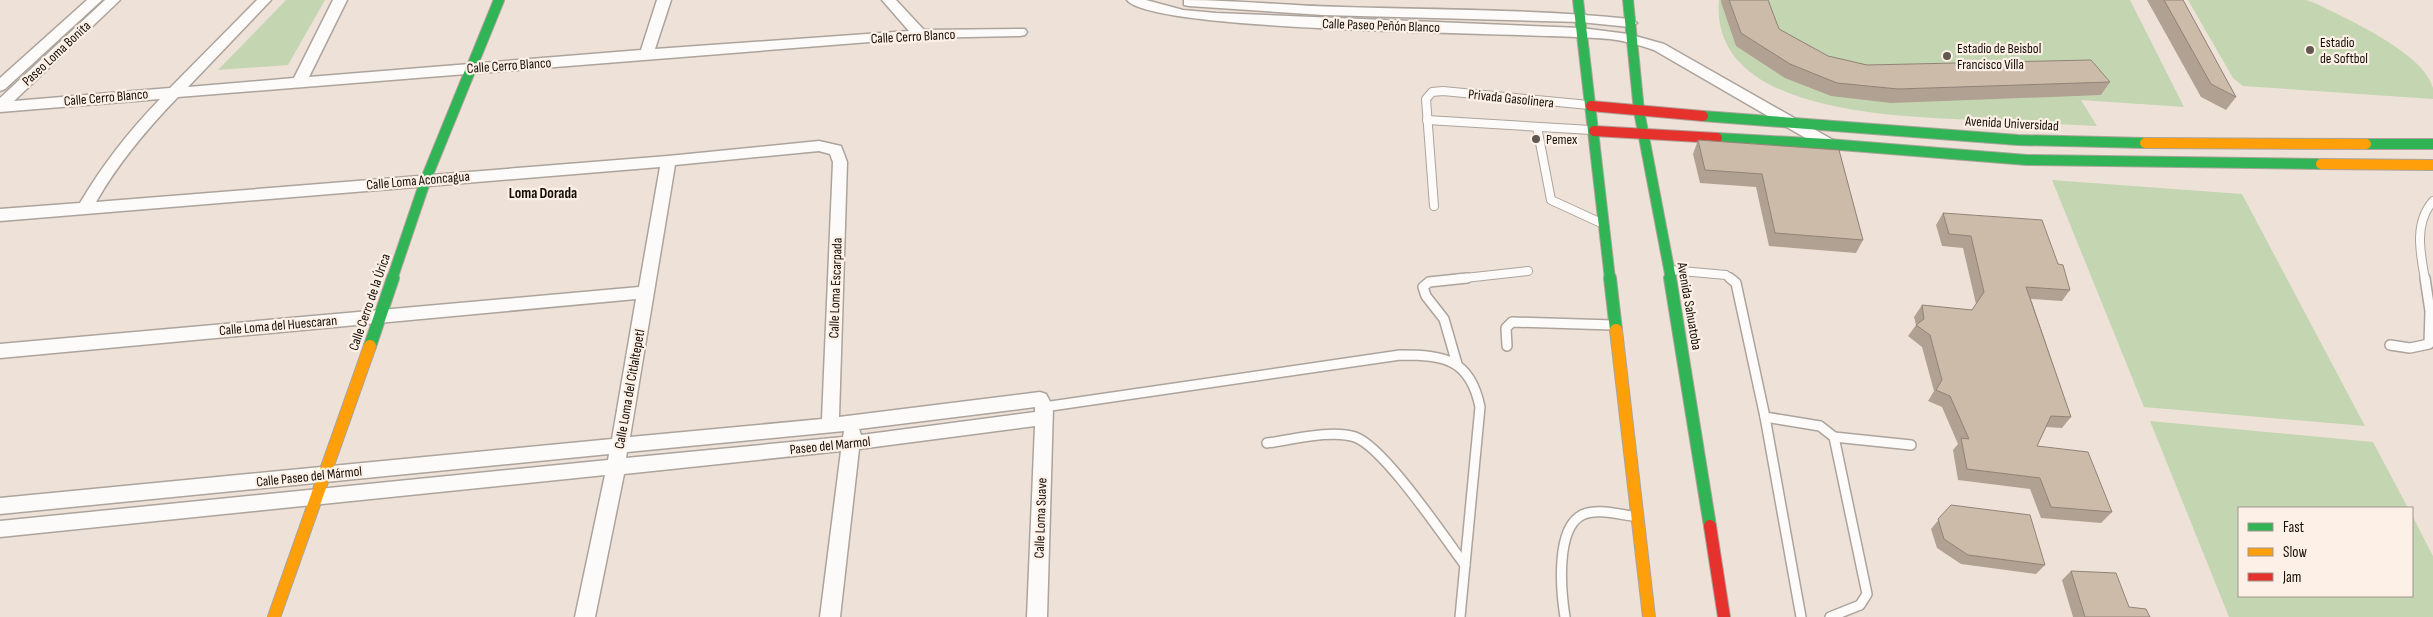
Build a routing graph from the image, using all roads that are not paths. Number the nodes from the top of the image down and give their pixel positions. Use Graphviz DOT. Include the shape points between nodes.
graph roads {
  1 [pos="95,0"];
  2 [pos="113,0"];
  3 [pos="264,0"];
  4 [pos="340,0"];
  5 [pos="499,0"];
  6 [pos="664,0"];
  7 [pos="889,0"];
  8 [pos="1134,0"];
  9 [pos="1578,0"];
  10 [pos="1628,0"];
  11 [pos="1188,1"];
  12 [pos="1323,12"];
  13 [pos="1339,12"];
  14 [pos="1440,13"];
  15 [pos="1178,14"];
  16 [pos="1580,18"];
  17 [pos="1630,30"];
  18 [pos="1020,32"];
  19 [pos="1582,33"];
  20 [pos="920,34"];
  21 [pos="648,54"];
  22 [pos="470,68"];
  23 [pos="300,81"];
  24 [pos="0,86"];
  25 [pos="174,91"];
  26 [pos="0,106"];
  27 [pos="1591,106"];
  28 [pos="1639,111"];
  29 [pos="1427,120"];
  30 [pos="1792,123"];
  31 [pos="1537,127"];
  32 [pos="1594,130"];
  33 [pos="1643,133"];
  34 [pos="2018,140"];
  35 [pos="1828,144"];
  36 [pos="2433,144"];
  37 [pos="836,150"];
  38 [pos="2026,160"];
  39 [pos="668,161"];
  40 [pos="2433,165"];
  41 [pos="426,179"];
  42 [pos="2433,201"];
  43 [pos="1434,206"];
  44 [pos="85,208"];
  45 [pos="0,215"];
  46 [pos="1604,224"];
  47 [pos="1669,270"];
  48 [pos="1528,271"];
  49 [pos="646,292"];
  50 [pos="381,315"];
  51 [pos="1616,325"];
  52 [pos="2390,345"];
  53 [pos="1507,346"];
  54 [pos="0,351"];
  55 [pos="1457,364"];
  56 [pos="1042,408"];
  57 [pos="1765,417"];
  58 [pos="853,423"];
  59 [pos="830,426"];
  60 [pos="1834,437"];
  61 [pos="1267,443"];
  62 [pos="852,444"];
  63 [pos="619,445"];
  64 [pos="1911,445"];
  65 [pos="616,467"];
  66 [pos="326,475"];
  67 [pos="318,497"];
  68 [pos="0,506"];
  69 [pos="1638,517"];
  70 [pos="0,529"];
  71 [pos="1465,565"];
  72 [pos="274,617"];
  73 [pos="585,617"];
  74 [pos="830,617"];
  75 [pos="1037,617"];
  76 [pos="1460,617"];
  77 [pos="1565,617"];
  78 [pos="1649,617"];
  79 [pos="1724,617"];
  80 [pos="1801,617"];
  81 [pos="1830,617"];
  1 -- 24 [label="street, Paseo Loma Bonita"];
  2 -- 26 [label="street, Paseo Loma Bonita"];
  3 -- 25 [label="street"];
  4 -- 23 [label="street"];
  5 -- 22 [label="street, Calle Cerro de la Úrica"];
  6 -- 21 [label="street"];
  7 -- 20 [label="street"];
  8 -- 15 [label="street, Calle Paseo Peñón Blanco"];
  9 -- 16 [label="street"];
  10 -- 17 [label="street, Avenida Sahuatoba"];
  11 -- 12 [label="street, Calle Paseo Peñón Blanco"];
  11 -- 15 [label="street"];
  12 -- 13 [label="street, Calle Paseo Peñón Blanco"];
  12 -- 15 [label="street, Calle Paseo Peñón Blanco"];
  13 -- 14 [label="street, Calle Paseo Peñón Blanco"];
  14 -- 16 [label="street, Calle Paseo Peñón Blanco"];
  14 -- 19 [label="street, Calle Paseo Peñón Blanco"];
  16 -- 17 [label="street"];
  16 -- 19 [label="street"];
  17 -- 19 [label="street, Calle Paseo Peñón Blanco"];
  17 -- 28 [label="street, Avenida Sahuatoba"];
  17 -- 30 [label="street, Calle Paseo Peñón Blanco"];
  18 -- 20 [label="street, Calle Cerro Blanco"];
  19 -- 27 [label="street"];
  20 -- 21 [label="street, Calle Cerro Blanco"];
  21 -- 22 [label="street, Calle Cerro Blanco"];
  22 -- 23 [label="street, Calle Cerro Blanco"];
  22 -- 41 [label="street, Calle Cerro de la Úrica"];
  23 -- 25 [label="street, Calle Cerro Blanco"];
  25 -- 26 [label="street, Calle Cerro Blanco"];
  25 -- 44 [label="street" via="119,153"];
  27 -- 28 [label="street, Avenida Universidad"];
  27 -- 29 [label="lane, Privada Gasolinera" via="1443,91 1432,92 1426,99"];
  27 -- 32 [label="street"];
  28 -- 30 [label="street, Avenida Universidad"];
  28 -- 33 [label="street, Avenida Sahuatoba"];
  29 -- 31 [label="lane"];
  29 -- 43 [label="lane"];
  30 -- 34 [label="street, Avenida Universidad"];
  30 -- 35 [label="street, Calle Paseo Peñón Blanco"];
  31 -- 32 [label="lane"];
  31 -- 46 [label="lane" via="1551,200"];
  32 -- 33 [label="street"];
  32 -- 46 [label="street"];
  33 -- 35 [label="street"];
  33 -- 47 [label="street, Avenida Sahuatoba"];
  34 -- 36 [label="street, Avenida Universidad"];
  34 -- 38 [label="street"];
  35 -- 38 [label="street"];
  37 -- 39 [label="street, Calle Loma Aconcagua" via="819,146"];
  37 -- 59 [label="street, Calle Loma Escarpada" via="840,162"];
  38 -- 40 [label="street"];
  39 -- 41 [label="street, Calle Loma Aconcagua"];
  39 -- 49 [label="street, Calle Loma del Citlaltepetl"];
  41 -- 44 [label="street, Calle Loma Aconcagua"];
  41 -- 50 [label="street, Calle Cerro de la Úrica"];
  42 -- 52 [label="lane" via="2422,216 2421,235 2422,263 2430,305 2429,344 2410,348"];
  44 -- 45 [label="street, Calle Loma Aconcagua"];
  46 -- 51 [label="street"];
  47 -- 57 [label="lane" via="1726,275 1734,280"];
  47 -- 79 [label="street, Avenida Sahuatoba"];
  48 -- 55 [label="lane" via="1429,282 1423,286 1424,294 1443,316"];
  49 -- 50 [label="street, Calle Loma del Huescaran"];
  49 -- 63 [label="street, Calle Loma del Citlaltepetl"];
  50 -- 54 [label="street, Calle Loma del Huescaran"];
  50 -- 66 [label="street, Calle Cerro de la Úrica"];
  51 -- 53 [label="lane" via="1521,320 1506,328"];
  51 -- 69 [label="street"];
  55 -- 56 [label="lane" via="1428,354 1400,355"];
  55 -- 71 [label="lane" via="1470,374 1478,388 1480,407"];
  56 -- 58 [label="street, Paseo del Marmol"];
  56 -- 62 [label="street, Paseo del Marmol"];
  56 -- 75 [label="street, Calle Loma Suave"];
  57 -- 60 [label="lane" via="1820,426"];
  57 -- 80 [label="lane"];
  58 -- 59 [label="street, Paseo del Marmol"];
  58 -- 62 [label="street"];
  59 -- 63 [label="street, Paseo del Marmol"];
  60 -- 64 [label="lane"];
  60 -- 81 [label="lane" via="1866,594 1854,608"];
  61 -- 71 [label="lane" via="1344,435 1364,441 1383,459"];
  62 -- 65 [label="street, Paseo del Marmol"];
  62 -- 74 [label="street"];
  63 -- 65 [label="street, Calle Loma del Citlaltepetl"];
  63 -- 66 [label="street, Calle Paseo del Mármol"];
  65 -- 67 [label="street, Calle Paseo del Mármol"];
  65 -- 73 [label="street, Calle Loma del Citlaltepetl"];
  66 -- 67 [label="street, Calle Cerro de la Úrica"];
  66 -- 68 [label="street, Calle Paseo del Mármol"];
  67 -- 70 [label="street, Calle Paseo del Mármol"];
  67 -- 72 [label="street, Calle Cerro de la Úrica"];
  69 -- 77 [label="lane" via="1590,513 1572,520 1562,566"];
  69 -- 78 [label="street"];
  71 -- 76 [label="lane"];
}
